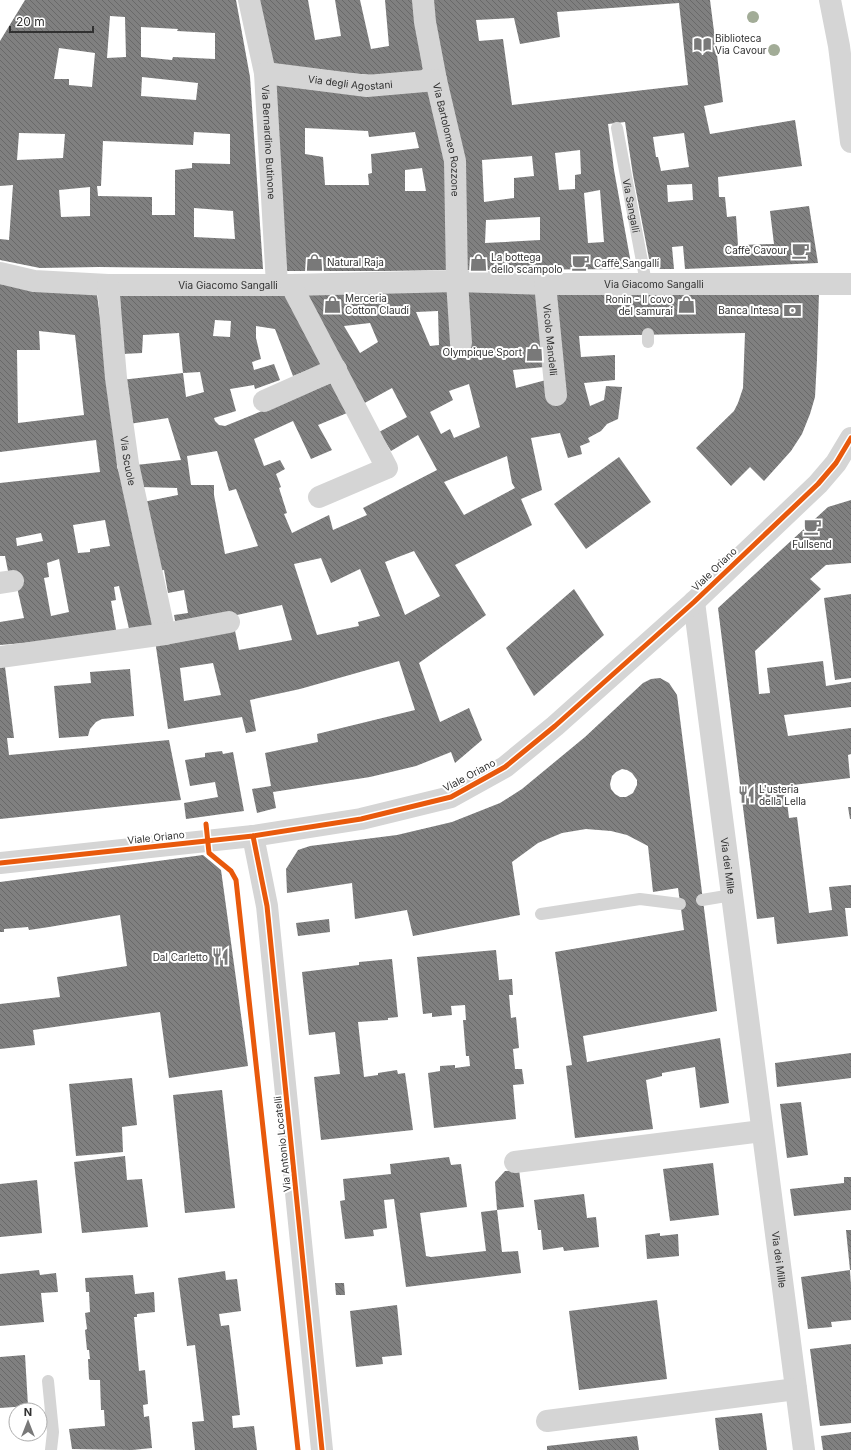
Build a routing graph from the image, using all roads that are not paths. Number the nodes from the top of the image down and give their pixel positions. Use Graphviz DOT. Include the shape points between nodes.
graph roads {
  1 [pos="249,0"];
  2 [pos="423,0"];
  3 [pos="830,0"];
  4 [pos="842,0"];
  5 [pos="839,46"];
  6 [pos="265,73"];
  7 [pos="436,80"];
  8 [pos="617,128"];
  9 [pos="851,142"];
  10 [pos="0,273"];
  11 [pos="457,280"];
  12 [pos="545,284"];
  13 [pos="851,284"];
  14 [pos="108,285"];
  15 [pos="284,285"];
  16 [pos="647,287"];
  17 [pos="461,344"];
  18 [pos="336,369"];
  19 [pos="556,395"];
  20 [pos="264,401"];
  21 [pos="851,438"];
  22 [pos="319,497"];
  23 [pos="694,602"];
  24 [pos="229,622"];
  25 [pos="165,634"];
  26 [pos="0,657"];
  27 [pos="253,836"];
  28 [pos="0,863"];
  29 [pos="732,895"];
  30 [pos="702,900"];
  31 [pos="680,904"];
  32 [pos="541,914"];
  33 [pos="762,1130"];
  34 [pos="515,1162"];
  35 [pos="48,1381"];
  36 [pos="796,1389"];
  37 [pos="547,1421"];
  38 [pos="51,1450"];
  39 [pos="322,1450"];
  40 [pos="804,1450"];
  1 -- 6 [label="street, Via Bernardino Butinone"];
  2 -- 7 [label="street, Via Bartolomeo Rozzone"];
  3 -- 5 [label="street"];
  4 -- 5 [label="street"];
  5 -- 9 [label="street"];
  6 -- 7 [label="street, Via degli Agostani" via="367,86"];
  6 -- 15 [label="street, Via Bernardino Butinone"];
  7 -- 11 [label="street, Via Bartolomeo Rozzone" via="455,161"];
  8 -- 16 [label="lane, Via Sangalli"];
  10 -- 14 [label="street, Via Giacomo Sangalli" via="34,281"];
  11 -- 12 [label="street, Via Giacomo Sangalli"];
  11 -- 15 [label="street, Via Giacomo Sangalli"];
  11 -- 17 [label="street"];
  12 -- 16 [label="street, Via Giacomo Sangalli"];
  12 -- 19 [label="street, Vicolo Mandelli"];
  13 -- 16 [label="street, Via Giacomo Sangalli"];
  14 -- 15 [label="street, Via Giacomo Sangalli"];
  14 -- 25 [label="street, Via Scuole" via="116,378 128,464"];
  15 -- 18 [label="street, Via Bernardino Butinone"];
  18 -- 20 [label="street"];
  18 -- 22 [label="street, Via Bernardino Butinone" via="387,468"];
  21 -- 23 [label="street, Viale Oriano" via="836,463 818,484"];
  23 -- 27 [label="street, Viale Oriano" via="505,767 451,797 361,819"];
  23 -- 29 [label="street, Via dei Mille"];
  24 -- 25 [label="street"];
  25 -- 26 [label="street"];
  27 -- 28 [label="street, Viale Oriano"];
  27 -- 39 [label="street, Via Antonio Locatelli" via="268,906"];
  29 -- 30 [label="lane"];
  29 -- 33 [label="street, Via dei Mille"];
  31 -- 32 [label="lane" via="640,899"];
  33 -- 34 [label="street"];
  33 -- 36 [label="street, Via dei Mille"];
  35 -- 38 [label="lane" via="53,1432"];
  36 -- 37 [label="street"];
  36 -- 40 [label="street, Via dei Mille"];
}
